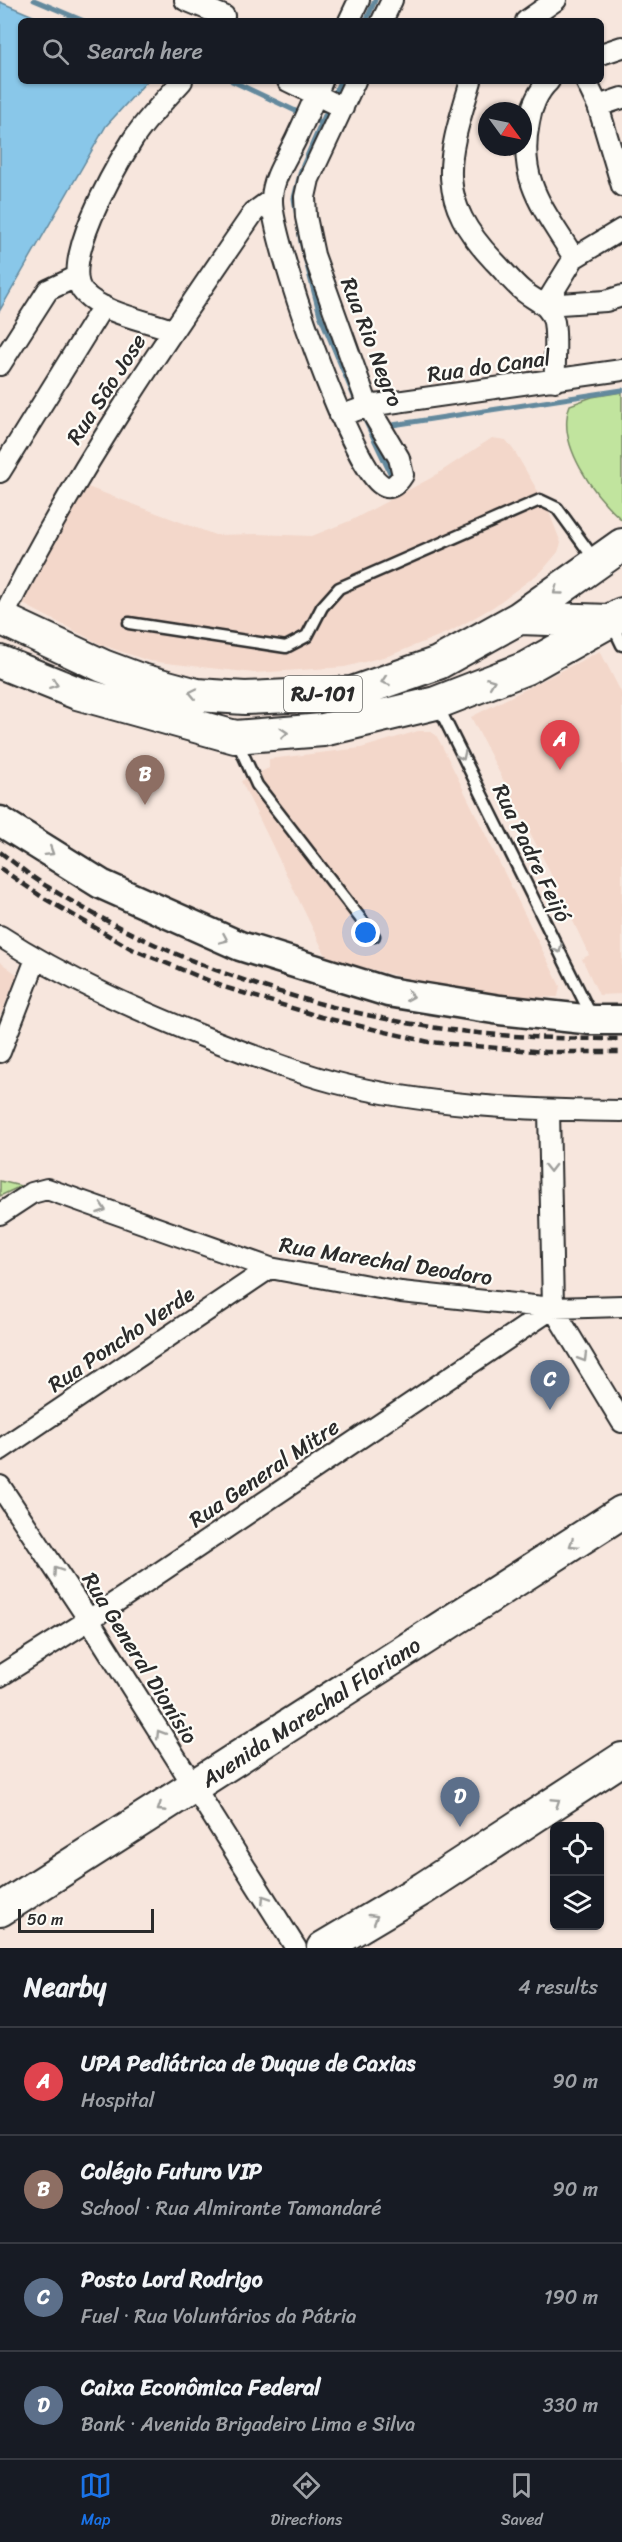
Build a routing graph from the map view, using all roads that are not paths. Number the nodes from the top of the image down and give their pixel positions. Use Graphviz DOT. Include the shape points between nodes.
graph roads {
  1 [pos="185,0"];
  2 [pos="392,0"];
  3 [pos="555,8"];
  4 [pos="227,12"];
  5 [pos="383,18"];
  6 [pos="533,18"];
  7 [pos="622,47"];
  8 [pos="604,53"];
  9 [pos="180,84"];
  10 [pos="294,84"];
  11 [pos="350,84"];
  12 [pos="470,84"];
  13 [pos="547,84"];
  14 [pos="587,84"];
  15 [pos="622,98"];
  16 [pos="326,99"];
  17 [pos="598,106"];
  18 [pos="309,142"];
  19 [pos="622,186"];
  20 [pos="272,199"];
  21 [pos="622,229"];
  22 [pos="574,258"];
  23 [pos="76,277"];
  24 [pos="622,296"];
  25 [pos="545,305"];
  26 [pos="103,306"];
  27 [pos="172,330"];
  28 [pos="0,365"];
  29 [pos="622,370"];
  30 [pos="555,381"];
  31 [pos="363,416"];
  32 [pos="0,472"];
  33 [pos="622,545"];
  34 [pos="597,562"];
  35 [pos="4,603"];
  36 [pos="519,618"];
  37 [pos="129,623"];
  38 [pos="618,627"];
  39 [pos="0,662"];
  40 [pos="436,703"];
  41 [pos="235,737"];
  42 [pos="0,821"];
  43 [pos="0,936"];
  44 [pos="374,936"];
  45 [pos="36,959"];
  46 [pos="593,1020"];
  47 [pos="622,1020"];
  48 [pos="0,1052"];
  49 [pos="549,1110"];
  50 [pos="622,1111"];
  51 [pos="0,1214"];
  52 [pos="270,1268"];
  53 [pos="622,1306"];
  54 [pos="553,1308"];
  55 [pos="622,1422"];
  56 [pos="0,1450"];
  57 [pos="0,1486"];
  58 [pos="622,1512"];
  59 [pos="89,1620"];
  60 [pos="0,1676"];
  61 [pos="622,1759"];
  62 [pos="194,1787"];
  63 [pos="0,1910"];
  64 [pos="296,1948"];
  65 [pos="323,1948"];
  1 -- 4 [label="street"];
  2 -- 5 [label="street"];
  3 -- 6 [label="street"];
  7 -- 8 [label="street"];
  9 -- 23 [label="street" via="122,159 97,206 77,258"];
  10 -- 16 [label="street"];
  11 -- 16 [label="street"];
  12 -- 25 [label="street" via="451,154 450,186 458,213 474,240 523,291"];
  13 -- 22 [label="street" via="530,113 526,168 531,187"];
  14 -- 17 [label="street"];
  15 -- 17 [label="street"];
  16 -- 18 [label="street"];
  16 -- 18 [label="street"];
  17 -- 19 [label="street"];
  18 -- 20 [label="street" via="277,178"];
  18 -- 31 [label="street, Rua Rio Negro" via="305,197 314,255"];
  20 -- 27 [label="street, Rua Sāo Jose" via="255,212"];
  20 -- 31 [label="street" via="278,235 298,301"];
  21 -- 22 [label="street"];
  22 -- 25 [label="street"];
  23 -- 26 [label="street" via="82,292"];
  23 -- 28 [label="street" via="48,290"];
  24 -- 25 [label="street" via="606,301"];
  25 -- 30 [label="street" via="554,321"];
  26 -- 27 [label="street"];
  26 -- 32 [label="street"];
  27 -- 35 [label="street, Rua Sāo Jose" via="94,450"];
  29 -- 30 [label="street, Rua do Canal"];
  30 -- 31 [label="street, Rua do Canal"];
  31 -- 31 [label="street, Rua Rio Negro" via="399,458 403,475 391,487 383,487 375,480 363,462"];
  33 -- 34 [label="main road, RJ-101"];
  34 -- 36 [label="main road, RJ-101, one-way"];
  34 -- 37 [label="lane" via="557,508 540,500 339,588 322,607 307,636 297,644 286,647"];
  36 -- 35 [label="main road, RJ-101, one-way" via="438,663 352,693 245,698 197,695 138,679"];
  36 -- 38 [label="main road"];
  40 -- 38 [label="main road, RJ-101, one-way"];
  39 -- 41 [label="main road, RJ-101, one-way" via="77,693"];
  41 -- 40 [label="main road, RJ-101, one-way" via="323,730"];
  40 -- 46 [label="lane, Rua Padre Feijó, one-way"];
  41 -- 44 [label="lane" via="257,785"];
  42 -- 46 [label="main road, one-way" via="101,884 240,946 388,992"];
  43 -- 45 [label="street"];
  45 -- 48 [label="street"];
  45 -- 49 [label="street" via="147,1015 333,1082 436,1101"];
  46 -- 47 [label="main road"];
  49 -- 50 [label="street"];
  49 -- 54 [label="street, one-way"];
  51 -- 52 [label="street, Rua Marechal Deodoro, one-way" via="32,1193 47,1189"];
  52 -- 54 [label="street, Rua Marechal Deodoro" via="401,1292"];
  52 -- 56 [label="street, Rua Poncho Verde"];
  53 -- 54 [label="street, Rua Marechal Deodoro"];
  54 -- 55 [label="street, one-way"];
  54 -- 59 [label="street, Rua General Mitre"];
  59 -- 57 [label="street, Rua General Dionísio, one-way"];
  58 -- 62 [label="main road, Avenida Marechal Floriano, one-way"];
  59 -- 60 [label="street, Rua General Mitre"];
  62 -- 59 [label="street, Rua General Dionísio, one-way"];
  65 -- 61 [label="main road, one-way" via="424,1888"];
  62 -- 63 [label="main road, Avenida Marechal Floriano, one-way"];
  64 -- 62 [label="street, Rua General Dionísio, one-way"];
}
